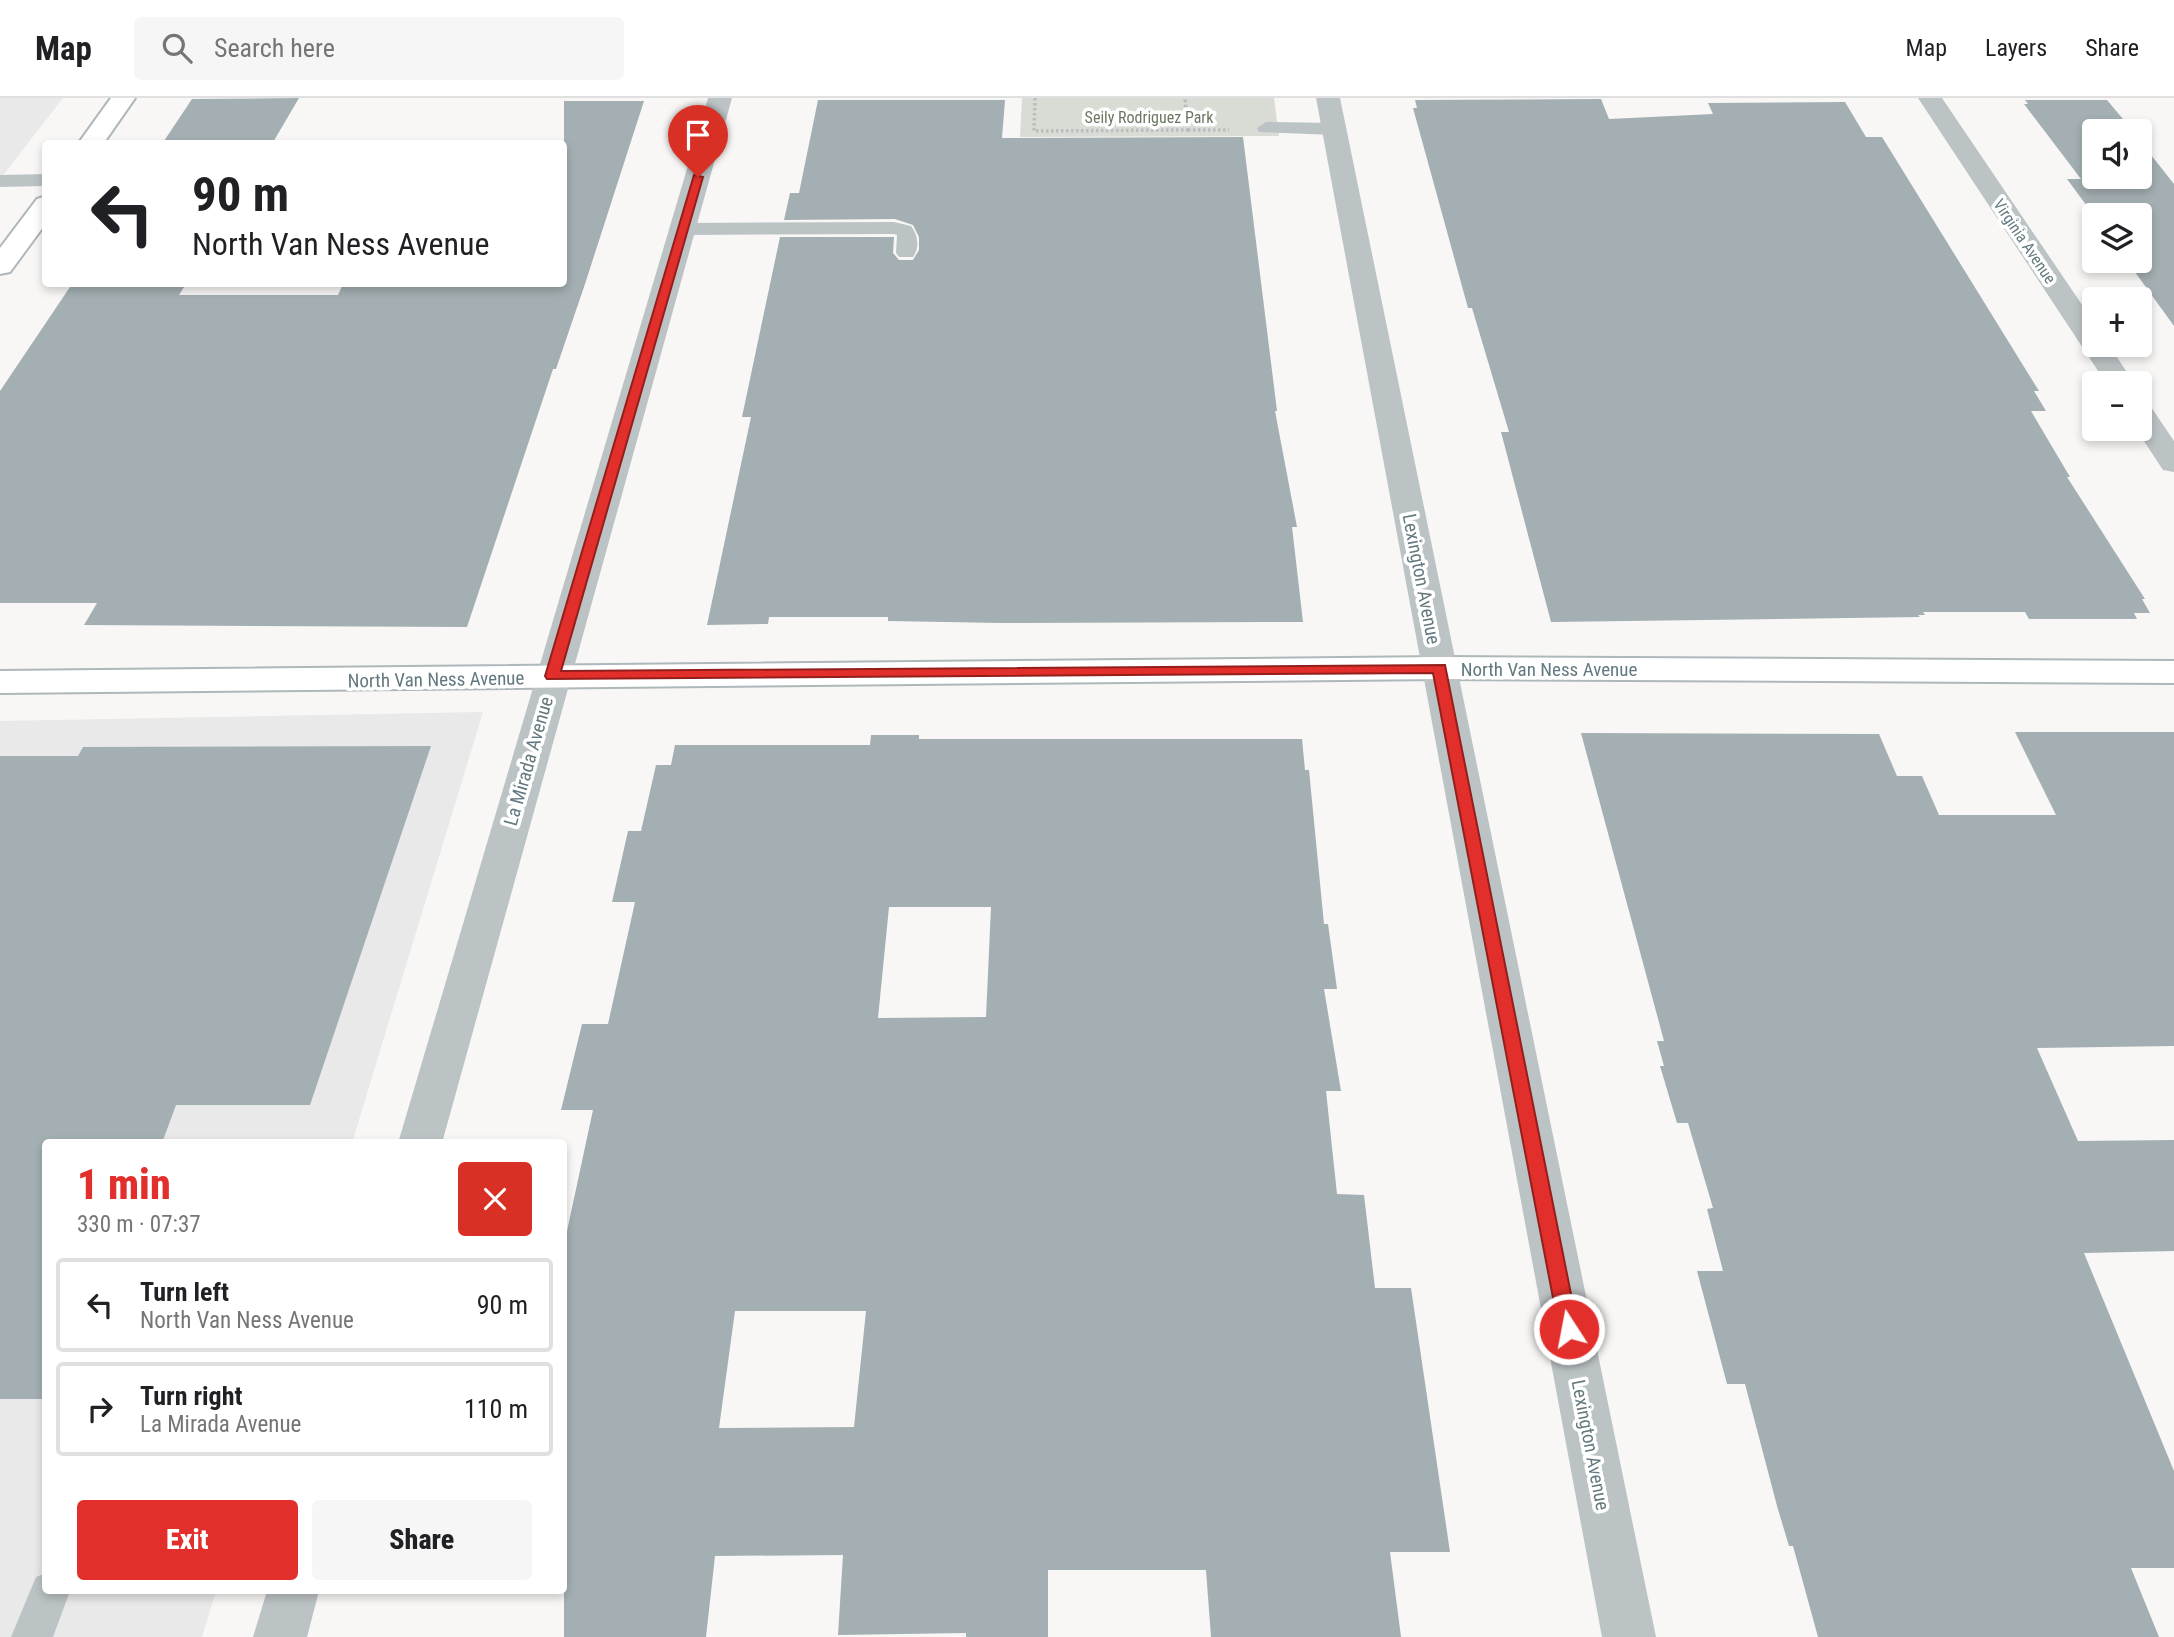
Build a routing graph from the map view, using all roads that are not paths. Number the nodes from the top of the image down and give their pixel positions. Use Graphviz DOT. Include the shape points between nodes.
graph roads {
  1 [pos="123,98"];
  2 [pos="720,98"];
  3 [pos="1930,98"];
  4 [pos="1331,114"];
  5 [pos="1265,128"];
  6 [pos="93,140"];
  7 [pos="42,180"];
  8 [pos="0,181"];
  9 [pos="42,209"];
  10 [pos="682,229"];
  11 [pos="906,253"];
  12 [pos="0,266"];
  13 [pos="2112,371"];
  14 [pos="2152,431"];
  15 [pos="2174,463"];
  16 [pos="1440,668"];
  17 [pos="2174,672"];
  18 [pos="552,676"];
  19 [pos="0,682"];
  20 [pos="421,1139"];
  21 [pos="49,1594"];
  22 [pos="292,1594"];
  23 [pos="32,1637"];
  24 [pos="280,1637"];
  25 [pos="1629,1637"];
  1 -- 6 [label="street"];
  2 -- 10 [label="street, La Mirada Avenue"];
  3 -- 13 [label="street, Virginia Avenue"];
  4 -- 5 [label="lane"];
  4 -- 16 [label="street, Lexington Avenue"];
  7 -- 8 [label="lane"];
  9 -- 12 [label="street"];
  10 -- 11 [label="lane" via="894,228 907,235"];
  10 -- 18 [label="street, La Mirada Avenue"];
  14 -- 15 [label="street"];
  16 -- 17 [label="street, North Van Ness Avenue"];
  16 -- 18 [label="street, North Van Ness Avenue"];
  16 -- 25 [label="street, Lexington Avenue"];
  18 -- 19 [label="street, North Van Ness Avenue"];
  18 -- 20 [label="street, La Mirada Avenue"];
  21 -- 23 [label="lane"];
  22 -- 24 [label="street"];
}
